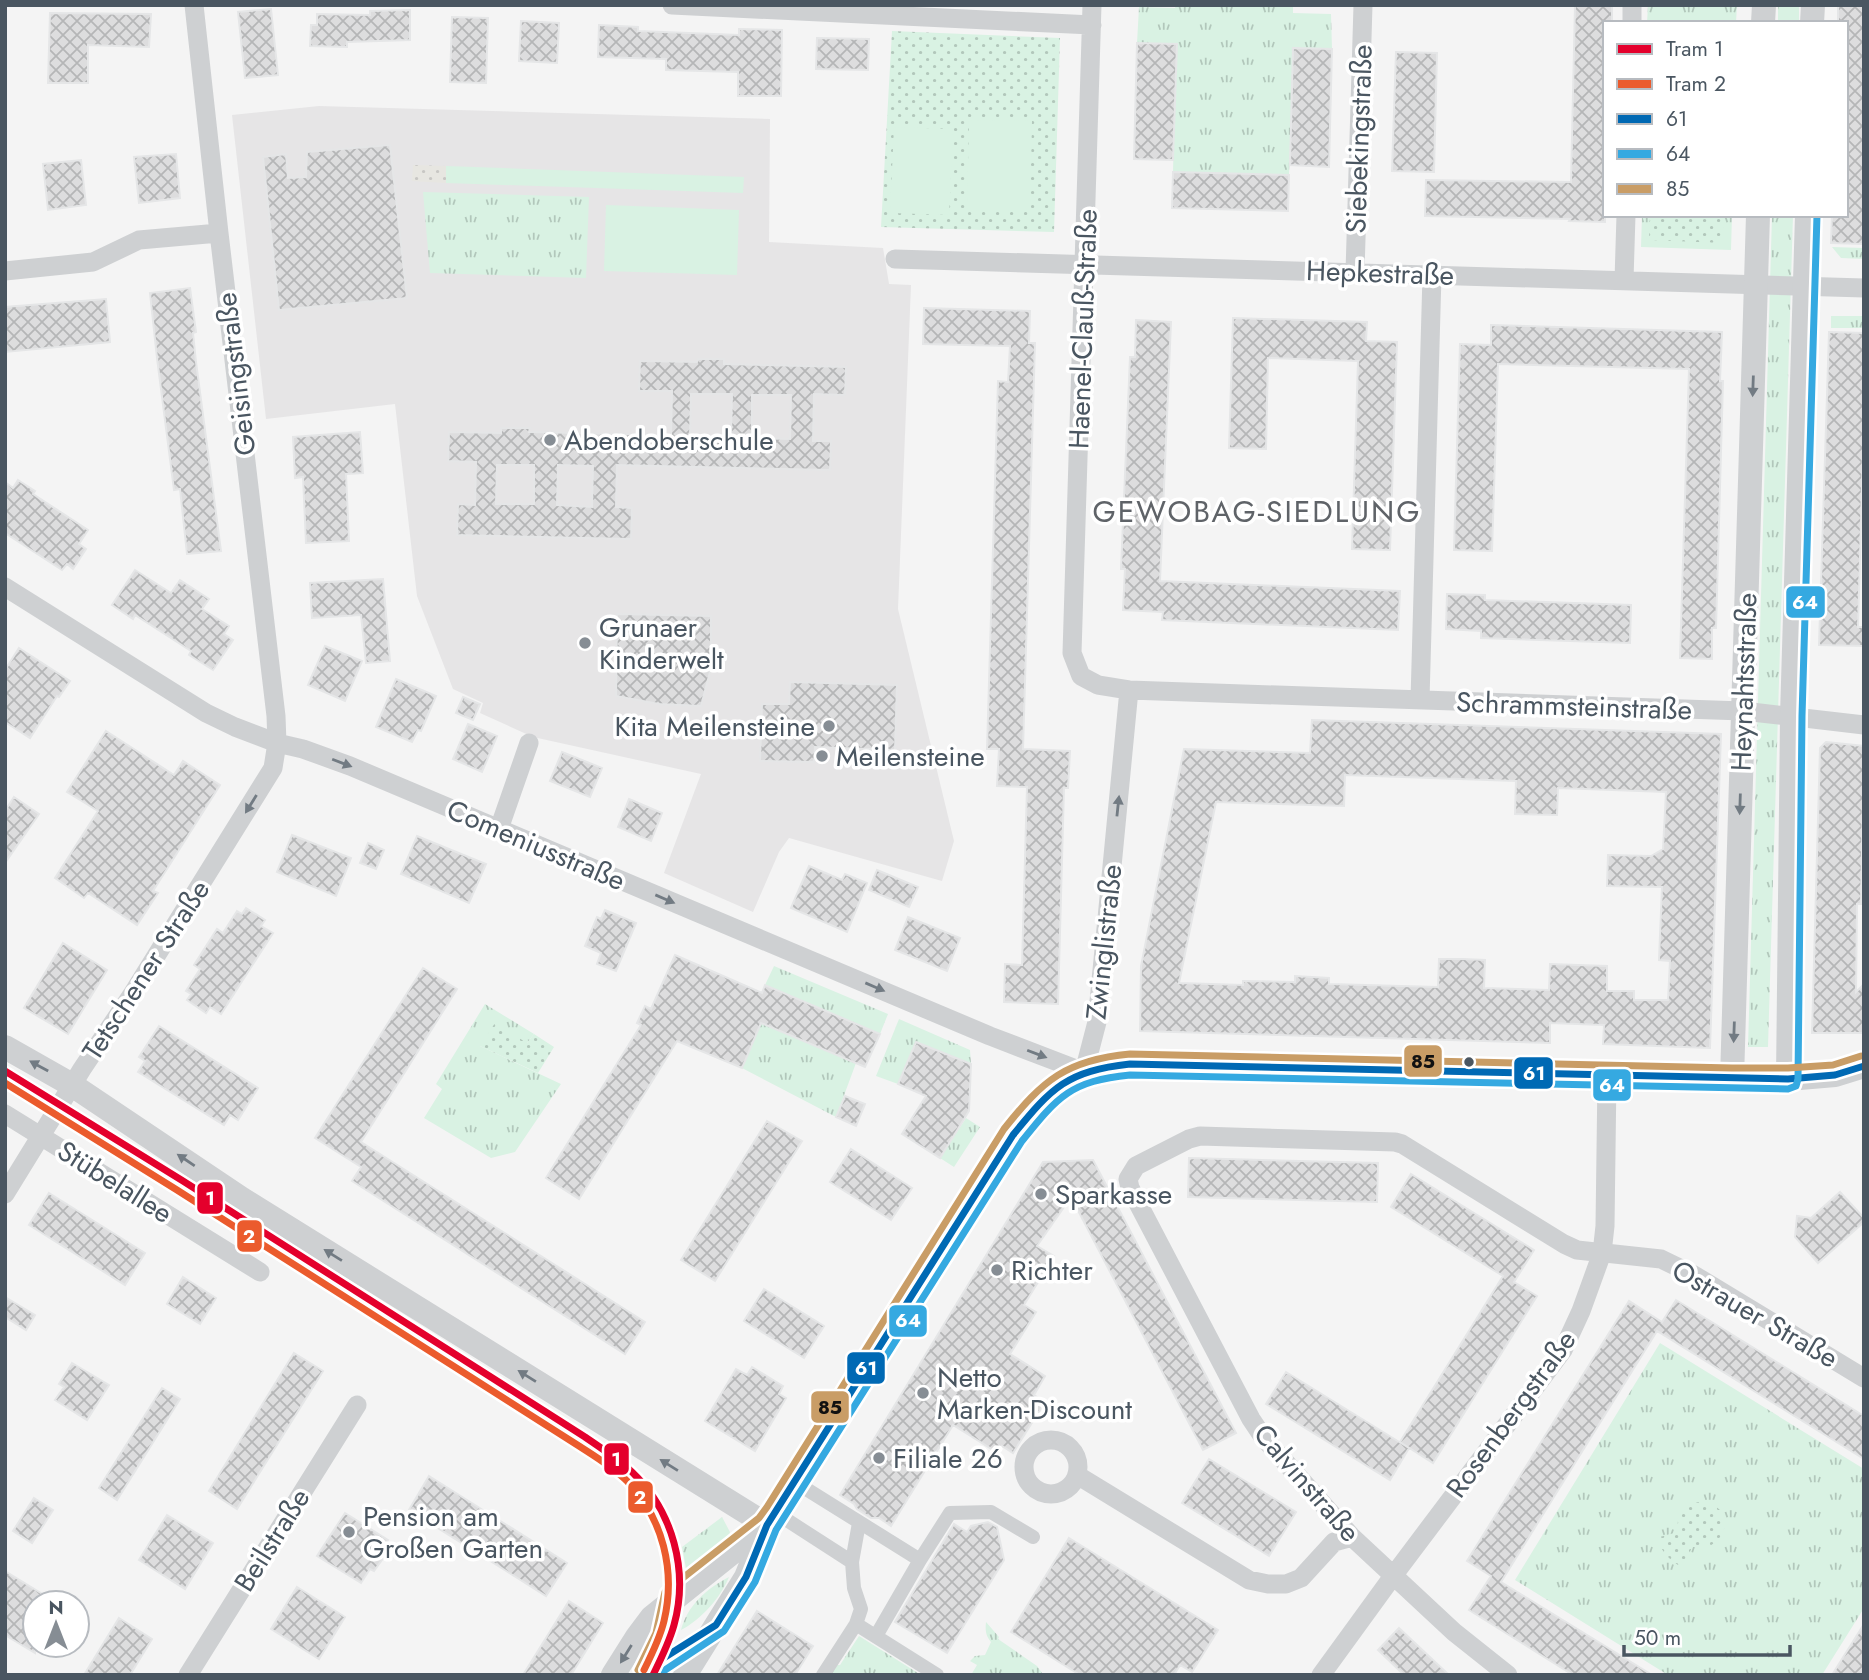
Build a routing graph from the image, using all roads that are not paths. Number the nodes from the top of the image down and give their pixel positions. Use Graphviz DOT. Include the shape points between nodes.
graph roads {
  1 [pos="194,5"];
  2 [pos="672,5"];
  3 [pos="1093,5"];
  4 [pos="1363,5"];
  5 [pos="1092,25"];
  6 [pos="1626,217"];
  7 [pos="1758,217"];
  8 [pos="1807,217"];
  9 [pos="219,233"];
  10 [pos="895,259"];
  11 [pos="1086,264"];
  12 [pos="5,271"];
  13 [pos="1355,272"];
  14 [pos="1432,275"];
  15 [pos="1624,280"];
  16 [pos="1756,284"];
  17 [pos="1804,286"];
  18 [pos="1864,288"];
  19 [pos="5,587"];
  20 [pos="1072,653"];
  21 [pos="1129,690"];
  22 [pos="1420,700"];
  23 [pos="1743,712"];
  24 [pos="1792,716"];
  25 [pos="1864,725"];
  26 [pos="277,743"];
  27 [pos="529,743"];
  28 [pos="499,829"];
  29 [pos="5,1047"];
  30 [pos="1864,1066"];
  31 [pos="1084,1072"];
  32 [pos="1607,1076"];
  33 [pos="1732,1079"];
  34 [pos="1788,1079"];
  35 [pos="72,1084"];
  36 [pos="5,1114"];
  37 [pos="40,1135"];
  38 [pos="1131,1172"];
  39 [pos="5,1194"];
  40 [pos="1602,1253"];
  41 [pos="261,1272"];
  42 [pos="1864,1377"];
  43 [pos="357,1405"];
  44 [pos="1077,1475"];
  45 [pos="795,1482"];
  46 [pos="771,1519"];
  47 [pos="859,1523"];
  48 [pos="1032,1537"];
  49 [pos="1352,1537"];
  50 [pos="920,1560"];
  51 [pos="852,1562"];
  52 [pos="1392,1576"];
  53 [pos="856,1624"];
  54 [pos="876,1636"];
  55 [pos="188,1675"];
  56 [pos="613,1675"];
  57 [pos="685,1675"];
  58 [pos="823,1675"];
  59 [pos="937,1675"];
  60 [pos="1321,1675"];
  61 [pos="1508,1675"];
  1 -- 9 [label="street, Geisingstraße"];
  2 -- 5 [label="street"];
  3 -- 5 [label="street, Haenel-Clauß-Straße"];
  4 -- 13 [label="street, Siebekingstraße"];
  5 -- 11 [label="street, Haenel-Clauß-Straße"];
  6 -- 15 [label="street"];
  7 -- 16 [label="street, Heynahtsstraße"];
  8 -- 17 [label="street, Heynahtsstraße"];
  9 -- 12 [label="street" via="139,240 93,262"];
  9 -- 26 [label="street, Geisingstraße"];
  10 -- 11 [label="street, Hepkestraße"];
  11 -- 13 [label="street, Hepkestraße"];
  11 -- 20 [label="street, Haenel-Clauß-Straße"];
  13 -- 14 [label="street, Hepkestraße"];
  14 -- 15 [label="street, Hepkestraße"];
  14 -- 22 [label="street"];
  15 -- 16 [label="street, Hepkestraße"];
  16 -- 17 [label="street, Hepkestraße"];
  16 -- 23 [label="street, Heynahtsstraße, one-way"];
  17 -- 18 [label="street, Hepkestraße"];
  17 -- 24 [label="street, Heynahtsstraße"];
  19 -- 26 [label="street, Comeniusstraße" via="206,713"];
  20 -- 21 [label="street, Schrammsteinstraße" via="1081,676 1098,685"];
  21 -- 22 [label="street, Schrammsteinstraße"];
  31 -- 21 [label="street, Zwinglistraße, one-way" via="1097,1022"];
  22 -- 23 [label="street, Schrammsteinstraße"];
  23 -- 24 [label="street, Schrammsteinstraße"];
  23 -- 33 [label="street, Heynahtsstraße, one-way"];
  24 -- 25 [label="street, Schrammsteinstraße"];
  24 -- 34 [label="street, Heynahtsstraße"];
  26 -- 28 [label="street, Comeniusstraße, one-way" via="350,766"];
  26 -- 35 [label="street, Tetschener Straße, one-way" via="273,768"];
  27 -- 28 [label="street"];
  28 -- 31 [label="street, Comeniusstraße, one-way"];
  35 -- 29 [label="street, Stübelallee, one-way"];
  30 -- 34 [label="street" via="1835,1075"];
  31 -- 32 [label="street" via="1130,1065"];
  31 -- 45 [label="street" via="1060,1083 1013,1135"];
  32 -- 33 [label="street"];
  32 -- 40 [label="street, Rosenbergstraße"];
  33 -- 34 [label="street"];
  35 -- 37 [label="street, Tetschener Straße"];
  46 -- 35 [label="street, Stübelallee, one-way" via="243,1199"];
  36 -- 37 [label="street, Stübelallee"];
  37 -- 39 [label="street, Tetschener Straße"];
  37 -- 41 [label="street, Stübelallee"];
  38 -- 40 [label="street, Ostrauer Straße" via="1200,1136 1395,1142 1564,1244"];
  38 -- 49 [label="street, Calvinstraße" via="1130,1188 1251,1419"];
  40 -- 42 [label="street, Ostrauer Straße" via="1661,1259"];
  40 -- 52 [label="street, Rosenbergstraße" via="1563,1350"];
  43 -- 55 [label="street, Beilstraße"];
  44 -- 49 [label="street" via="1249,1580 1286,1584 1301,1578 1334,1542"];
  45 -- 46 [label="street"];
  45 -- 47 [label="street"];
  46 -- 51 [label="street"];
  46 -- 56 [label="street, one-way" via="652,1617"];
  46 -- 57 [label="street" via="746,1577"];
  47 -- 50 [label="street"];
  47 -- 51 [label="street"];
  48 -- 50 [label="street" via="991,1512 950,1513"];
  49 -- 52 [label="street, Calvinstraße"];
  50 -- 54 [label="street"];
  51 -- 53 [label="street" via="861,1609"];
  52 -- 60 [label="street, Rosenbergstraße"];
  52 -- 61 [label="street, Calvinstraße"];
  53 -- 54 [label="street"];
  53 -- 58 [label="street"];
  54 -- 59 [label="street"];
}
